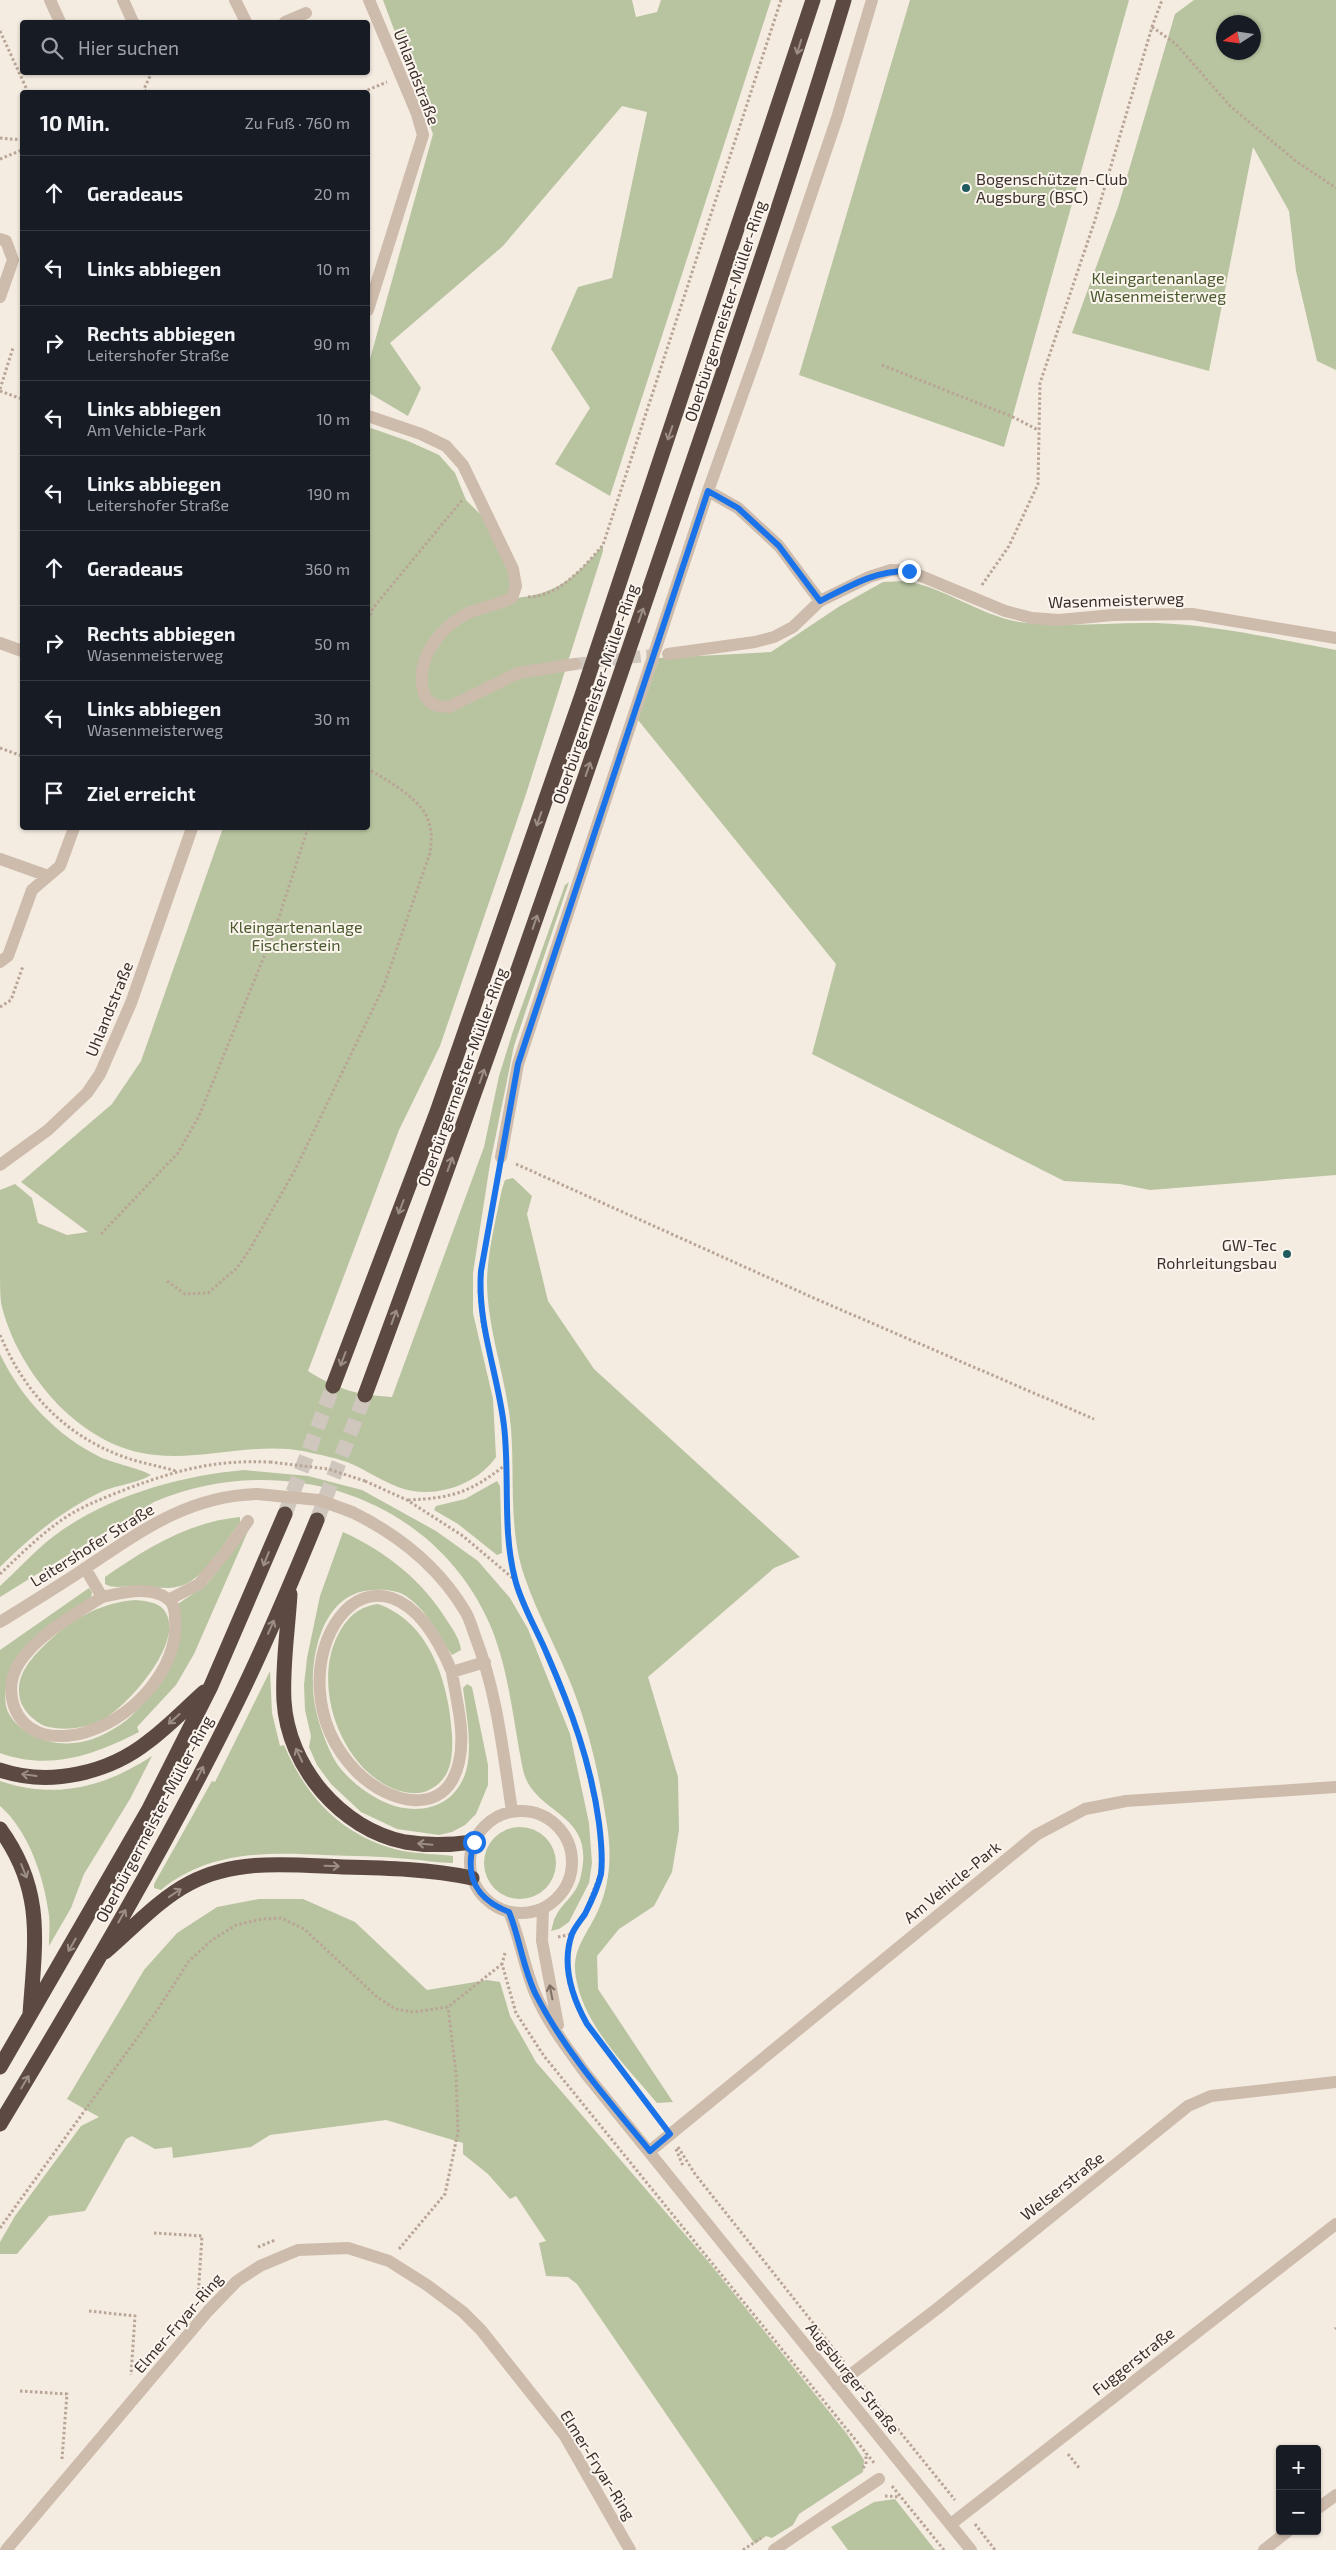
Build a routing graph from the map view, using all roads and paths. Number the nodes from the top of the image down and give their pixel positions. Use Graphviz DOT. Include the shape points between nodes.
graph roads {
  1 [pos="50,0"];
  2 [pos="123,0"];
  3 [pos="235,0"];
  4 [pos="369,0"];
  5 [pos="781,0"];
  6 [pos="813,0"];
  7 [pos="844,0"];
  8 [pos="872,0"];
  9 [pos="1162,0"];
  10 [pos="306,13"];
  11 [pos="59,20"];
  12 [pos="132,20"];
  13 [pos="245,20"];
  14 [pos="290,20"];
  15 [pos="1152,26"];
  16 [pos="0,30"];
  17 [pos="20,74"];
  18 [pos="20,75"];
  19 [pos="151,75"];
  20 [pos="401,75"];
  21 [pos="27,90"];
  22 [pos="145,90"];
  23 [pos="367,90"];
  24 [pos="0,138"];
  25 [pos="20,140"];
  26 [pos="20,151"];
  27 [pos="0,159"];
  28 [pos="1336,188"];
  29 [pos="0,239"];
  30 [pos="0,297"];
  31 [pos="370,304"];
  32 [pos="13,348"];
  33 [pos="882,364"];
  34 [pos="0,390"];
  35 [pos="20,398"];
  36 [pos="370,417"];
  37 [pos="1038,430"];
  38 [pos="475,488"];
  39 [pos="708,491"];
  40 [pos="974,597"];
  41 [pos="512,598"];
  42 [pos="820,601"];
  43 [pos="370,615"];
  44 [pos="1336,638"];
  45 [pos="0,643"];
  46 [pos="20,650"];
  47 [pos="668,654"];
  48 [pos="575,664"];
  49 [pos="0,748"];
  50 [pos="20,755"];
  51 [pos="370,770"];
  52 [pos="73,830"];
  53 [pos="191,830"];
  54 [pos="307,830"];
  55 [pos="0,859"];
  56 [pos="48,876"];
  57 [pos="9,952"];
  58 [pos="0,962"];
  59 [pos="0,1007"];
  60 [pos="501,1157"];
  61 [pos="0,1165"];
  62 [pos="101,1234"];
  63 [pos="167,1281"];
  64 [pos="0,1335"];
  65 [pos="333,1386"];
  66 [pos="365,1395"];
  67 [pos="1094,1420"];
  68 [pos="504,1466"];
  69 [pos="177,1471"];
  70 [pos="407,1500"];
  71 [pos="284,1514"];
  72 [pos="317,1520"];
  73 [pos="248,1521"];
  74 [pos="85,1568"];
  75 [pos="0,1574"];
  76 [pos="515,1580"];
  77 [pos="291,1583"];
  78 [pos="102,1597"];
  79 [pos="170,1599"];
  80 [pos="0,1622"];
  81 [pos="485,1662"];
  82 [pos="452,1672"];
  83 [pos="210,1686"];
  84 [pos="0,1770"];
  85 [pos="1336,1787"];
  86 [pos="512,1811"];
  87 [pos="0,1829"];
  88 [pos="474,1842"];
  89 [pos="472,1878"];
  90 [pos="543,1908"];
  91 [pos="509,1912"];
  92 [pos="98,1958"];
  93 [pos="502,1964"];
  94 [pos="448,2007"];
  95 [pos="29,2017"];
  96 [pos="561,2039"];
  97 [pos="0,2066"];
  98 [pos="1336,2082"];
  99 [pos="0,2124"];
  100 [pos="670,2134"];
  101 [pos="650,2151"];
  102 [pos="1336,2224"];
  103 [pos="0,2228"];
  104 [pos="154,2233"];
  105 [pos="281,2238"];
  106 [pos="391,2246"];
  107 [pos="702,2249"];
  108 [pos="253,2250"];
  109 [pos="398,2250"];
  110 [pos="406,2254"];
  111 [pos="389,2261"];
  112 [pos="204,2291"];
  113 [pos="198,2298"];
  114 [pos="192,2305"];
  115 [pos="89,2312"];
  116 [pos="136,2372"];
  117 [pos="852,2373"];
  118 [pos="837,2385"];
  119 [pos="20,2391"];
  120 [pos="66,2454"];
  121 [pos="882,2477"];
  122 [pos="1336,2495"];
  123 [pos="1321,2506"];
  124 [pos="965,2512"];
  125 [pos="950,2524"];
  126 [pos="1283,2535"];
  127 [pos="6,2550"];
  128 [pos="630,2550"];
  129 [pos="774,2550"];
  130 [pos="944,2550"];
  131 [pos="971,2550"];
  132 [pos="995,2550"];
  133 [pos="1264,2550"];
  1 -- 11 [label="street"];
  2 -- 12 [label="street"];
  3 -- 13 [label="street"];
  4 -- 20 [label="street, Uhlandstraße"];
  5 -- 41 [label="path" via="602,545 586,566 560,586 534,597"];
  6 -- 65 [label="highway, Oberbürgermeister-Müller-Ring, one-way" via="582,695 437,1112"];
  66 -- 7 [label="highway, Oberbürgermeister-Müller-Ring, one-way" via="466,1122 610,706"];
  8 -- 39 [label="street" via="836,118"];
  9 -- 15 [label="path"];
  10 -- 14 [label="street"];
  15 -- 28 [label="path" via="1176,44 1230,106 1297,162"];
  15 -- 37 [label="path" via="1095,220 1046,358 1040,383"];
  16 -- 17 [label="path"];
  18 -- 21 [label="path"];
  19 -- 22 [label="path"];
  20 -- 23 [label="path"];
  20 -- 31 [label="street, Uhlandstraße" via="422,135"];
  24 -- 25 [label="path"];
  26 -- 27 [label="path"];
  29 -- 30 [label="street" via="6,241 13,260"];
  32 -- 34 [label="path"];
  33 -- 37 [label="path"];
  34 -- 35 [label="path"];
  36 -- 38 [label="street" via="446,446 463,465"];
  37 -- 40 [label="path" via="1038,484 1009,546"];
  38 -- 41 [label="street" via="513,569 516,586"];
  38 -- 43 [label="path" via="453,508"];
  39 -- 42 [label="street" via="738,508 779,546"];
  39 -- 60 [label="street" via="518,1064"];
  40 -- 42 [label="street, Wasenmeisterweg" via="909,571 891,570"];
  40 -- 44 [label="street, Wasenmeisterweg" via="1005,611 1032,618 1058,620 1192,614"];
  41 -- 48 [label="street" via="470,613 441,632 422,666 423,694 429,702 438,707 448,707 518,673"];
  42 -- 47 [label="street, Wasenmeisterweg" via="792,627 774,637"];
  45 -- 46 [label="street"];
  49 -- 50 [label="path"];
  51 -- 63 [label="path" via="408,796 426,814 432,836 430,853 383,988 295,1170 238,1268 208,1293 185,1294"];
  52 -- 56 [label="street" via="60,866"];
  53 -- 61 [label="street, Uhlandstraße" via="131,1003 100,1074 87,1093 48,1130"];
  54 -- 62 [label="path" via="274,932 200,1116 178,1153"];
  55 -- 56 [label="street"];
  56 -- 57 [label="street" via="32,890"];
  57 -- 58 [label="street"];
  57 -- 59 [label="path" via="26,958 11,1000"];
  60 -- 67 [label="path"];
  60 -- 68 [label="path" via="479,1291 482,1323 500,1400"];
  64 -- 69 [label="path" via="12,1363 35,1396 74,1432 124,1457"];
  68 -- 70 [label="path" via="480,1485 442,1498"];
  68 -- 76 [label="path"];
  69 -- 70 [label="path, Leitershofer Straße, bridge" via="233,1461 328,1469"];
  69 -- 75 [label="path, Leitershofer Straße" via="88,1504 36,1540"];
  70 -- 76 [label="path, Leitershofer Straße" via="463,1536"];
  71 -- 83 [label="highway, Oberbürgermeister-Müller-Ring, one-way"];
  72 -- 77 [label="highway, Oberbürgermeister-Müller-Ring"];
  73 -- 79 [label="street" via="199,1584"];
  74 -- 78 [label="street"];
  74 -- 80 [label="street, Leitershofer Straße"];
  74 -- 81 [label="street, Leitershofer Straße, bridge" via="148,1526 192,1506 232,1495 319,1500 352,1512 398,1537 432,1568 466,1612"];
  76 -- 100 [label="path, Leitershofer Straße" via="578,1730 599,1822 600,1874 572,1934 567,1962 576,2005"];
  88 -- 77 [label="highway, one-way" via="427,1844 387,1837 348,1816 318,1787 296,1748 284,1702"];
  92 -- 77 [label="highway, Oberbürgermeister-Müller-Ring, one-way" via="176,1822 238,1699"];
  78 -- 79 [label="street" via="135,1591"];
  78 -- 79 [label="street" via="35,1645 12,1676 10,1691 15,1710 22,1720 43,1734 59,1736 88,1732 121,1716 135,1703 161,1671 170,1653 176,1624"];
  81 -- 82 [label="street"];
  81 -- 86 [label="street, Leitershofer Straße" via="495,1703"];
  82 -- 82 [label="street" via="433,1634 420,1618 392,1598 380,1596 356,1601 330,1628 321,1658 320,1681 327,1721 344,1757 368,1783 383,1793 400,1800 418,1801 432,1798 454,1779 460,1761 461,1741"];
  83 -- 84 [label="highway, one-way" via="150,1741 127,1756 97,1769 66,1777 37,1777"];
  83 -- 95 [label="highway, Oberbürgermeister-Müller-Ring, one-way" via="149,1809"];
  85 -- 100 [label="street, Am Vehicle-Park" via="1126,1801 1085,1809 1036,1835"];
  86 -- 88 [label="street" via="494,1818 481,1829"];
  86 -- 90 [label="street" via="527,1811 550,1820 569,1845 572,1866 569,1878 564,1890"];
  87 -- 95 [label="highway, one-way" via="14,1849 26,1876 33,1904 35,1937"];
  88 -- 89 [label="street" via="470,1856"];
  89 -- 91 [label="street" via="484,1898"];
  92 -- 89 [label="highway, one-way" via="166,1898 190,1883 229,1869 262,1865 402,1869 445,1872"];
  90 -- 91 [label="street"];
  96 -- 90 [label="street, one-way" via="542,1941"];
  91 -- 96 [label="street" via="535,1993"];
  99 -- 92 [label="highway, Oberbürgermeister-Müller-Ring, one-way"];
  93 -- 94 [label="path"];
  94 -- 103 [label="path" via="414,2012 395,2010 304,1929 281,1918 236,1925 212,1940 189,1961 158,2010"];
  94 -- 109 [label="path" via="456,2072 458,2132 446,2194"];
  95 -- 97 [label="highway, Oberbürgermeister-Müller-Ring"];
  96 -- 101 [label="street"];
  98 -- 117 [label="street, Welserstraße" via="1211,2096 1188,2106 938,2308"];
  100 -- 101 [label="street, Am Vehicle-Park"];
  100 -- 117 [label="path, Leitershofer Straße" via="695,2174"];
  101 -- 118 [label="street, Augsburger Straße"];
  102 -- 124 [label="street, Fuggerstraße"];
  104 -- 113 [label="path" via="202,2236"];
  105 -- 108 [label="path"];
  106 -- 109 [label="path"];
  107 -- 121 [label="path"];
  109 -- 110 [label="path"];
  109 -- 111 [label="path"];
  111 -- 127 [label="street, Elmer-Fryar-Ring" via="348,2248 298,2250 237,2280"];
  111 -- 128 [label="street, Elmer-Fryar-Ring" via="463,2312 481,2330 565,2436"];
  112 -- 113 [label="path"];
  113 -- 114 [label="path"];
  115 -- 116 [label="path" via="135,2316 130,2378"];
  117 -- 118 [label="street, Welserstraße"];
  117 -- 124 [label="path, Leitershofer Straße"];
  118 -- 125 [label="street, Augsburger Straße"];
  119 -- 120 [label="path" via="67,2394 62,2460"];
  121 -- 129 [label="street"];
  121 -- 130 [label="path"];
  122 -- 123 [label="street"];
  124 -- 125 [label="street, Fuggerstraße"];
  124 -- 132 [label="path, Leitershofer Straße"];
  125 -- 131 [label="street, Augsburger Straße"];
  126 -- 133 [label="street"];
}
